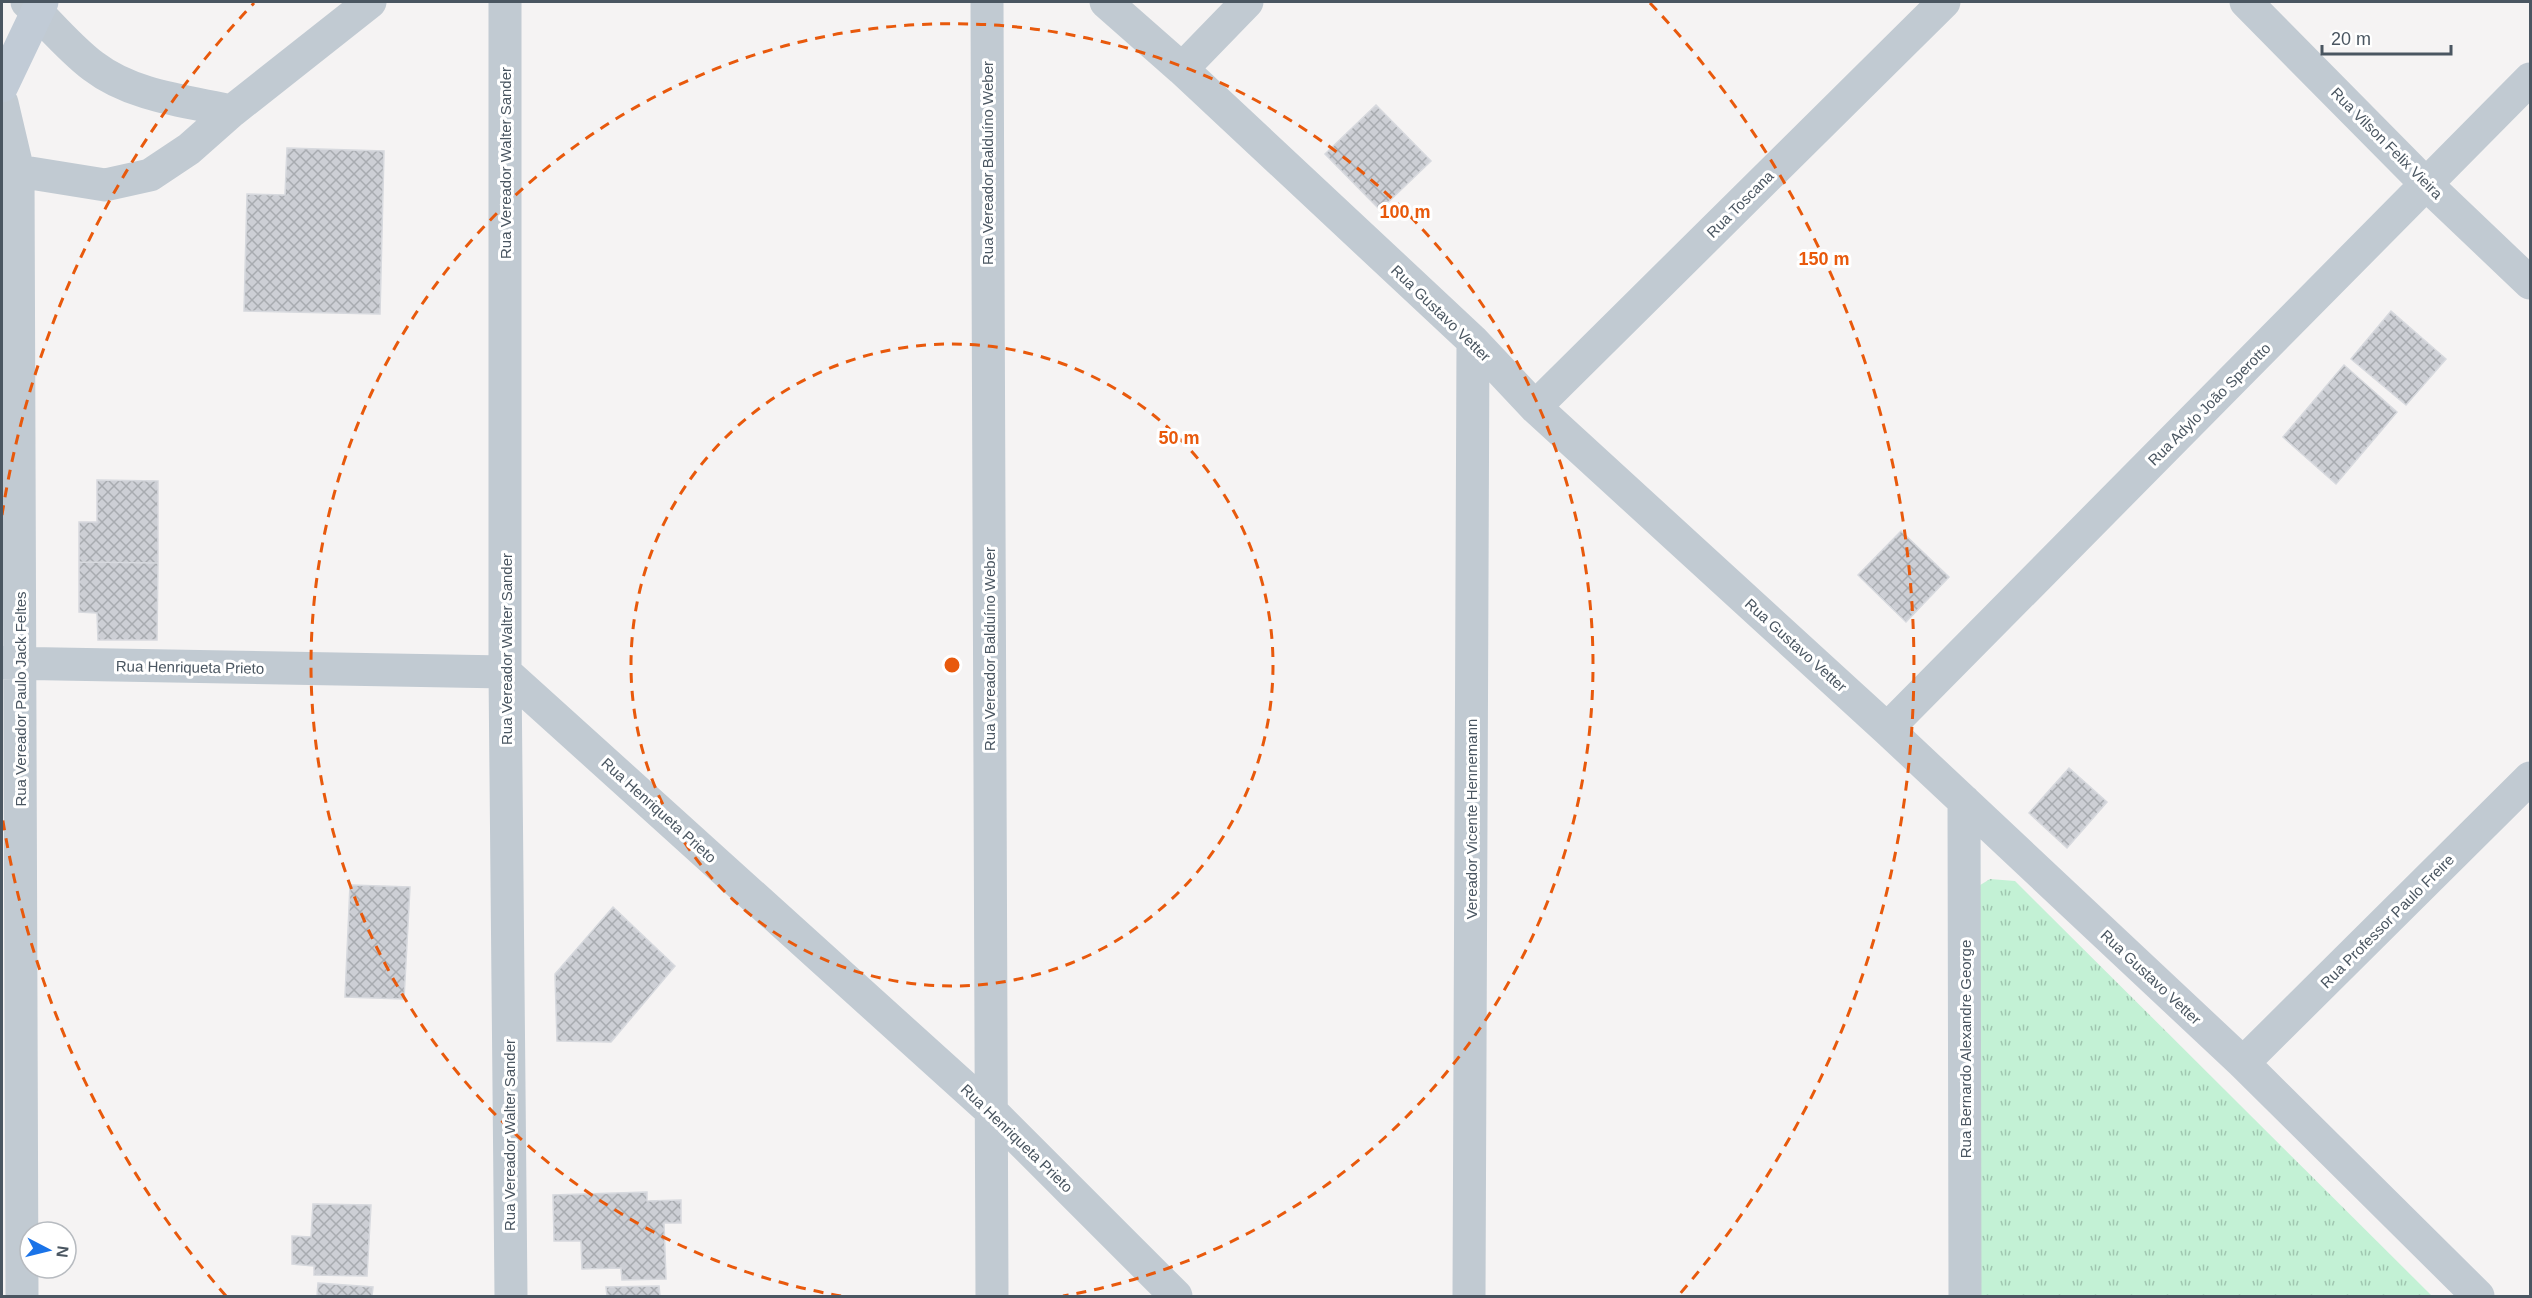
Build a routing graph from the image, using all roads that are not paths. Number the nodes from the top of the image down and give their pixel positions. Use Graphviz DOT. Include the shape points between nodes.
graph roads {
  1 [pos="370,2"];
  2 [pos="505,2"];
  3 [pos="987,2"];
  4 [pos="1106,2"];
  5 [pos="1247,2"];
  6 [pos="1944,2"];
  7 [pos="2246,2"];
  8 [pos="35,5"];
  9 [pos="1182,69"];
  10 [pos="2530,79"];
  11 [pos="2,86"];
  12 [pos="2,102"];
  13 [pos="232,111"];
  14 [pos="18,171"];
  15 [pos="2426,184"];
  16 [pos="2530,283"];
  17 [pos="1473,341"];
  18 [pos="1535,407"];
  19 [pos="11,664"];
  20 [pos="506,672"];
  21 [pos="1887,729"];
  22 [pos="2527,789"];
  23 [pos="1964,801"];
  24 [pos="2243,1063"];
  25 [pos="990,1110"];
  26 [pos="22,1296"];
  27 [pos="511,1296"];
  28 [pos="992,1296"];
  29 [pos="1176,1296"];
  30 [pos="1469,1296"];
  31 [pos="1965,1296"];
  32 [pos="2478,1296"];
  1 -- 13 [label="street"];
  2 -- 20 [label="street, Rua Vereador Walter Sander"];
  3 -- 25 [label="street, Rua Vereador Balduíno Weber"];
  4 -- 9 [label="street, Rua Gustavo Vetter"];
  5 -- 9 [label="street"];
  6 -- 18 [label="street, Rua Toscana"];
  7 -- 15 [label="street, Rua Vilson Felix Vieira"];
  8 -- 11 [label="main road"];
  8 -- 13 [label="street" via="93,66 120,82 151,94"];
  9 -- 17 [label="street, Rua Gustavo Vetter"];
  10 -- 15 [label="street, Rua Adylo João Sperotto"];
  12 -- 14 [label="street, Rua Vereador Paulo Jack Feltes"];
  13 -- 14 [label="street" via="189,149 150,175 105,185"];
  14 -- 19 [label="street, Rua Vereador Paulo Jack Feltes"];
  15 -- 16 [label="street, Rua Vilson Felix Vieira"];
  15 -- 21 [label="street, Rua Adylo João Sperotto"];
  17 -- 18 [label="street, Rua Gustavo Vetter"];
  17 -- 30 [label="street, Vereador Vicente Hennemann"];
  18 -- 21 [label="street, Rua Gustavo Vetter"];
  19 -- 20 [label="street, Rua Henriqueta Prieto"];
  19 -- 26 [label="street, Rua Vereador Paulo Jack Feltes"];
  20 -- 25 [label="street, Rua Henriqueta Prieto"];
  20 -- 27 [label="street, Rua Vereador Walter Sander"];
  21 -- 23 [label="street, Rua Gustavo Vetter"];
  22 -- 24 [label="street, Rua Professor Paulo Freire"];
  23 -- 24 [label="street, Rua Gustavo Vetter"];
  23 -- 31 [label="street, Rua Bernardo Alexandre George"];
  24 -- 32 [label="street, Rua Gustavo Vetter"];
  25 -- 28 [label="street, Rua Vereador Balduíno Weber"];
  25 -- 29 [label="street, Rua Henriqueta Prieto"];
}
